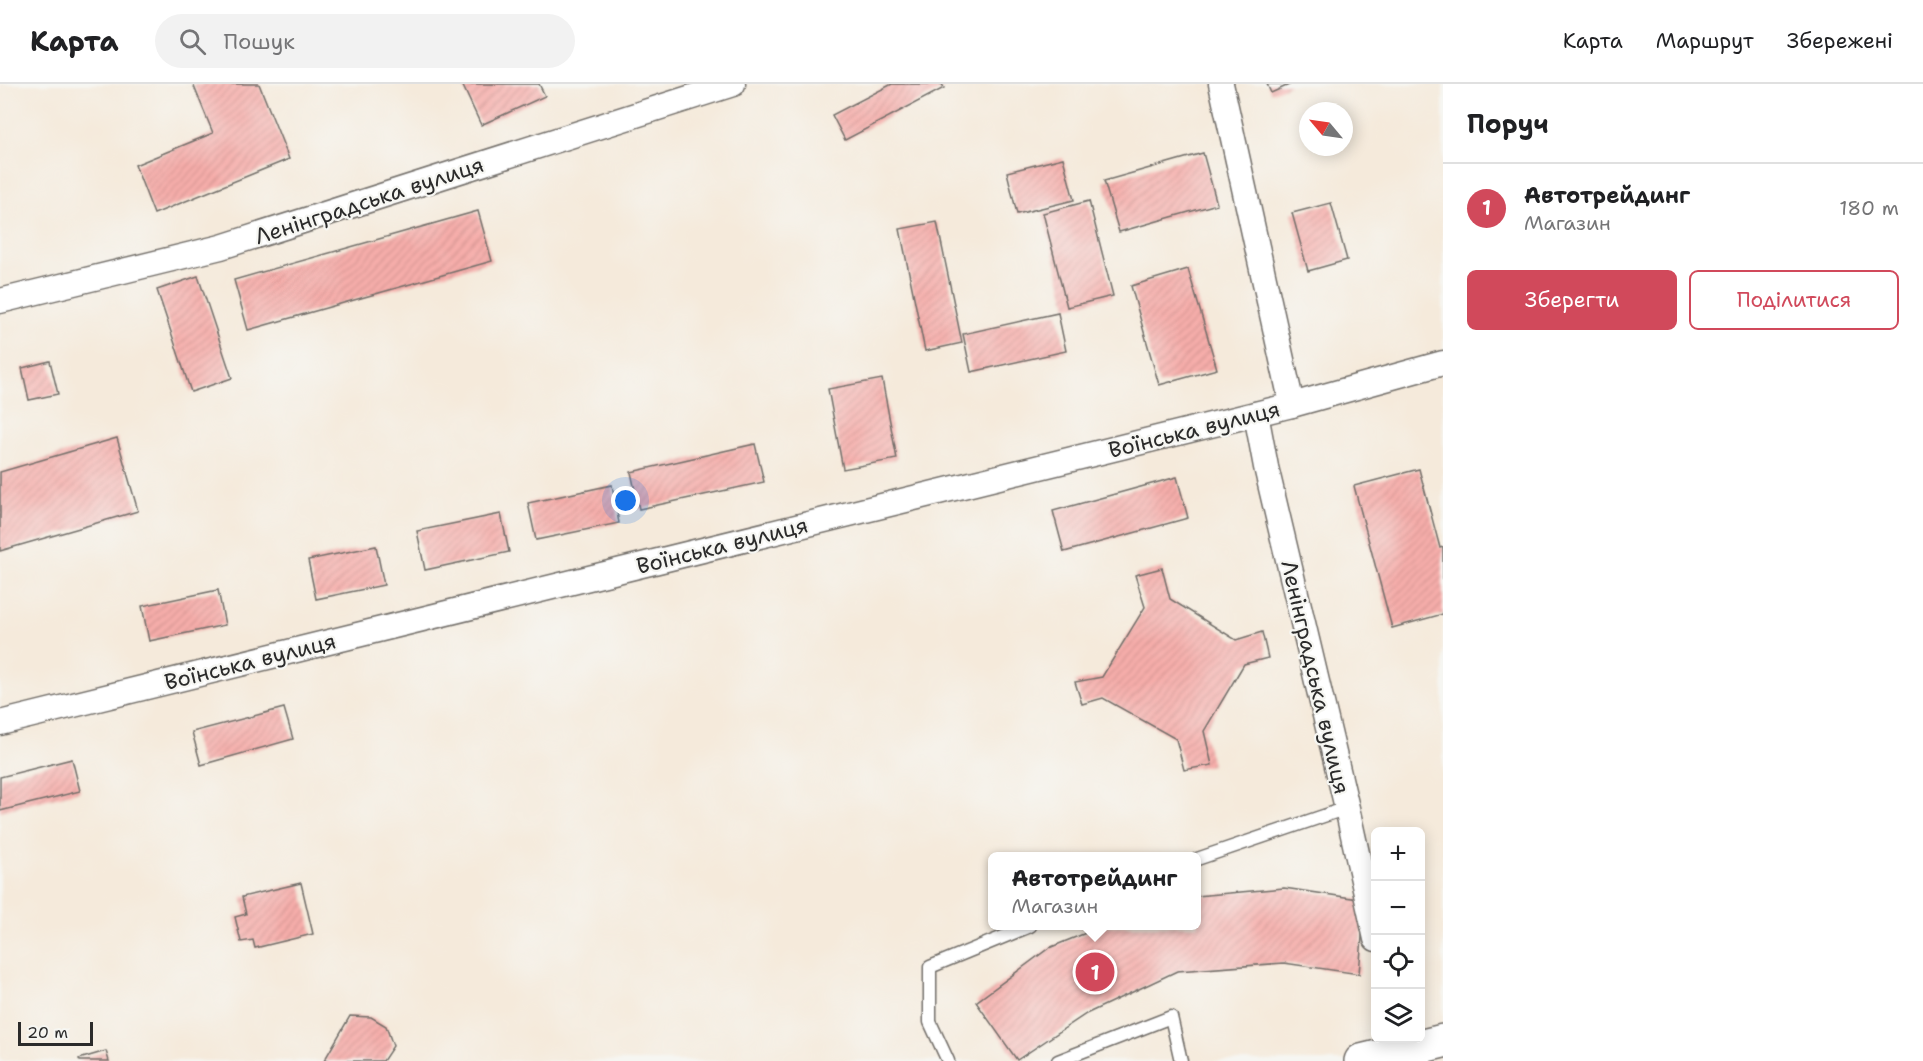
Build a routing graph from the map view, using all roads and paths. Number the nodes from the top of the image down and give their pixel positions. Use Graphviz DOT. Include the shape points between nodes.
graph roads {
  1 [pos="733,84"];
  2 [pos="1221,84"];
  3 [pos="0,301"];
  4 [pos="1443,363"];
  5 [pos="1292,405"];
  6 [pos="1256,414"];
  7 [pos="0,723"];
  8 [pos="1347,808"];
  9 [pos="1201,859"];
  10 [pos="1020,930"];
  11 [pos="1375,935"];
  12 [pos="1443,1041"];
  13 [pos="1398,1045"];
  14 [pos="948,1061"];
  15 [pos="1058,1061"];
  16 [pos="1181,1061"];
  17 [pos="1361,1061"];
  1 -- 3 [label="street, Ленінградська вулиця" via="221,247"];
  2 -- 5 [label="street"];
  4 -- 5 [label="street, Воїнська вулиця"];
  5 -- 6 [label="street, Воїнська вулиця"];
  6 -- 7 [label="street, Воїнська вулиця"];
  6 -- 8 [label="street, Ленінградська вулиця"];
  8 -- 9 [label="lane"];
  8 -- 11 [label="street, Ленінградська вулиця"];
  10 -- 14 [label="lane" via="930,967 930,1022"];
  12 -- 13 [label="main road"];
  13 -- 17 [label="main road"];
  15 -- 16 [label="lane" via="1171,1017"];
}
